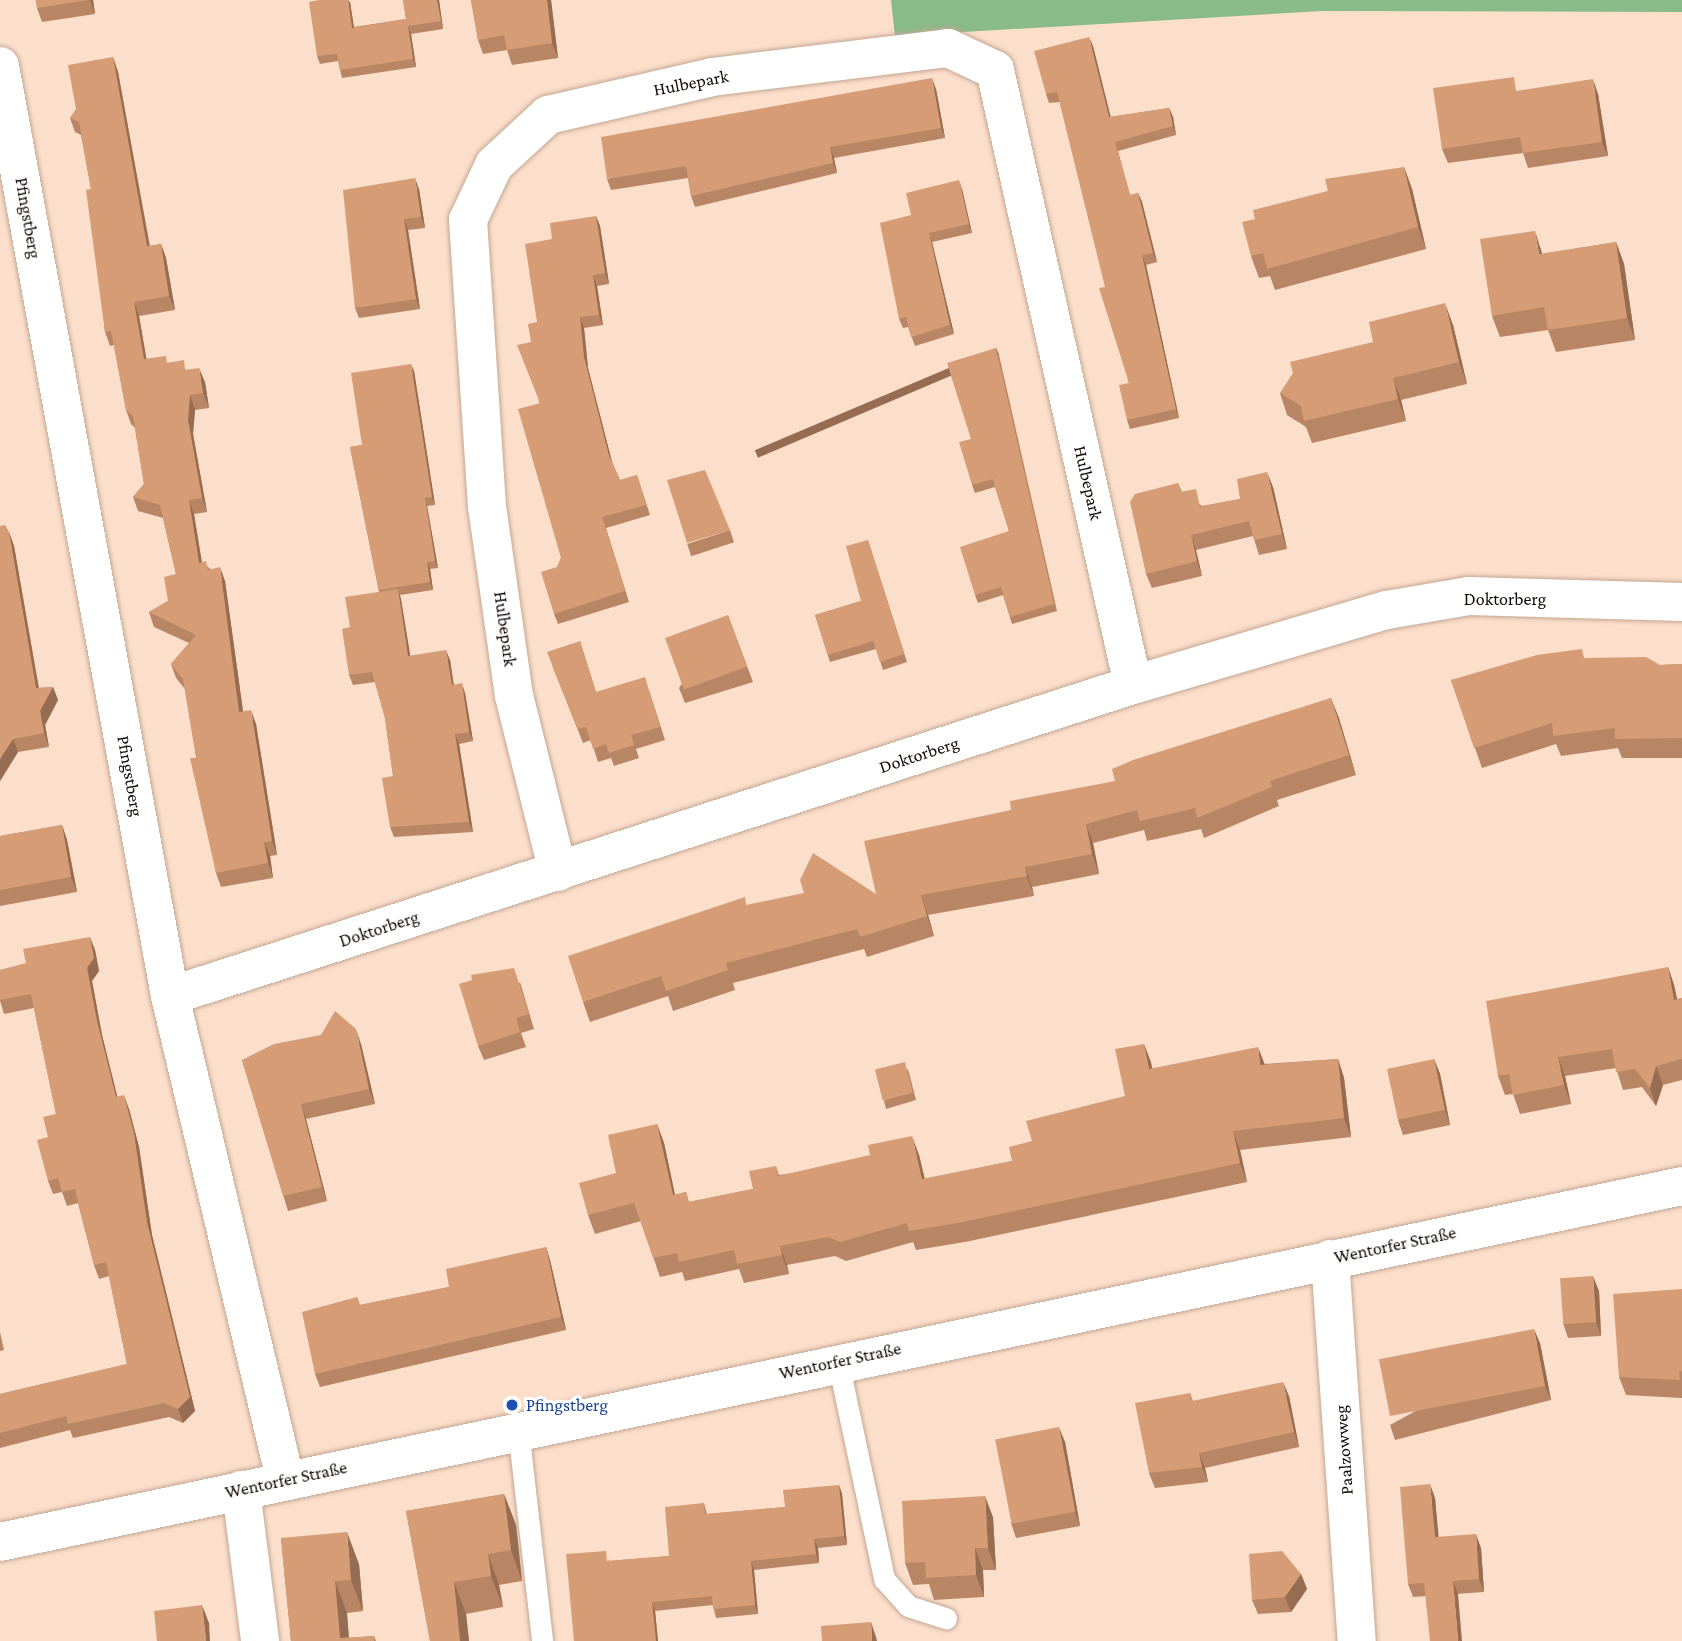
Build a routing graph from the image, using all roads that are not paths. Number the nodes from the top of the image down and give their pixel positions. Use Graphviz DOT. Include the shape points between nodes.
graph roads {
  1 [pos="0,66"];
  2 [pos="1682,602"];
  3 [pos="1133,685"];
  4 [pos="558,872"];
  5 [pos="170,996"];
  6 [pos="1682,1186"];
  7 [pos="1330,1259"];
  8 [pos="838,1362"];
  9 [pos="518,1429"];
  10 [pos="285,1480"];
  11 [pos="241,1490"];
  12 [pos="0,1542"];
  13 [pos="946,1618"];
  14 [pos="260,1641"];
  15 [pos="542,1641"];
  16 [pos="1357,1641"];
  1 -- 5 [label="street, Pfingstberg"];
  2 -- 3 [label="street, Doktorberg" via="1469,596 1387,610"];
  3 -- 4 [label="street, Doktorberg"];
  3 -- 4 [label="street, Hulbepark" via="995,70 948,48 712,76 548,115 494,165 468,220 487,506 514,696"];
  4 -- 5 [label="street, Doktorberg"];
  5 -- 10 [label="street, Pfingstberg"];
  6 -- 7 [label="street, Wentorfer Straße"];
  7 -- 8 [label="street, Wentorfer Straße"];
  7 -- 16 [label="street, Paalzowweg"];
  8 -- 9 [label="street, Wentorfer Straße"];
  8 -- 13 [label="lane" via="884,1579 908,1606"];
  9 -- 10 [label="street, Wentorfer Straße"];
  9 -- 15 [label="lane"];
  10 -- 11 [label="street, Wentorfer Straße"];
  11 -- 12 [label="street, Wentorfer Straße"];
  11 -- 14 [label="street"];
}
